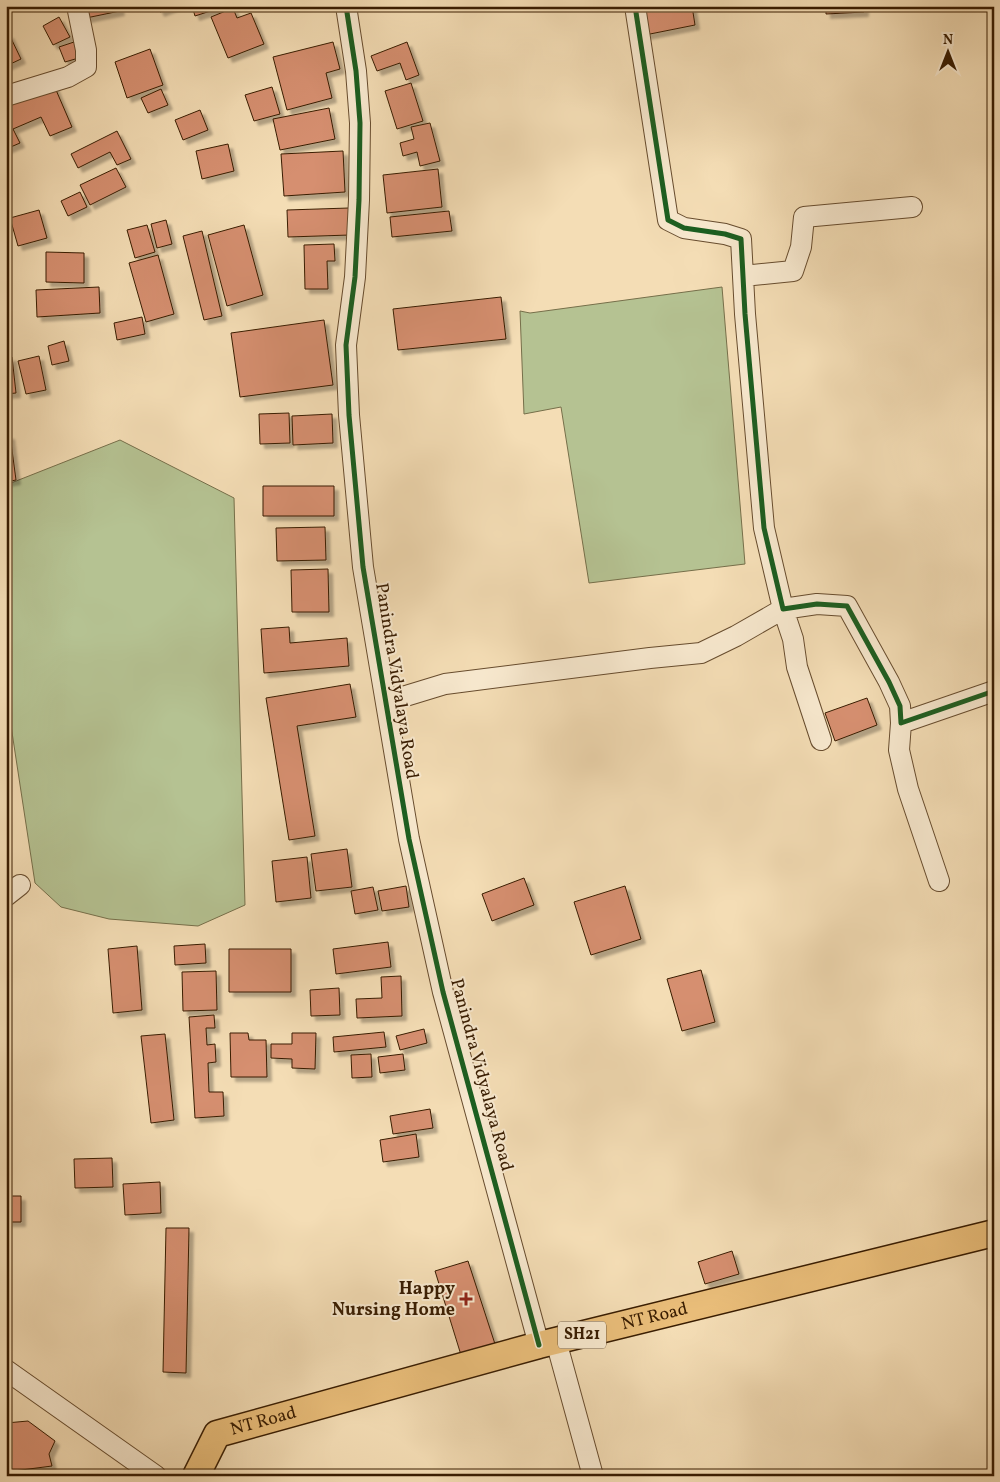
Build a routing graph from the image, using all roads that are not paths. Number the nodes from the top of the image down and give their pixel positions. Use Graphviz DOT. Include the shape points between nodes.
graph roads {
  1 [pos="77,6"];
  2 [pos="346,6"];
  3 [pos="635,6"];
  4 [pos="6,96"];
  5 [pos="912,207"];
  6 [pos="744,276"];
  7 [pos="783,609"];
  8 [pos="994,691"];
  9 [pos="386,702"];
  10 [pos="901,723"];
  11 [pos="821,740"];
  12 [pos="939,882"];
  13 [pos="994,1233"];
  14 [pos="548,1343"];
  15 [pos="6,1370"];
  16 [pos="156,1476"];
  17 [pos="196,1476"];
  18 [pos="593,1476"];
  1 -- 4 [label="street" via="86,67 68,77"];
  2 -- 9 [label="street, Panindra Vidyalaya Road" via="360,123 355,277 346,345 349,415 363,567"];
  3 -- 6 [label="street" via="668,220 684,228 741,239"];
  5 -- 6 [label="street" via="804,218 801,247 793,271"];
  6 -- 7 [label="street" via="764,528"];
  7 -- 9 [label="street" via="701,653 445,684"];
  7 -- 10 [label="street" via="817,604 847,606 889,682 900,706"];
  7 -- 11 [label="street" via="793,639 797,667"];
  8 -- 10 [label="street"];
  9 -- 14 [label="street, Panindra Vidyalaya Road" via="409,840 443,992"];
  10 -- 12 [label="street" via="899,750 908,789"];
  13 -- 14 [label="main road, NT Road / SH21"];
  14 -- 17 [label="main road, NT Road / SH21" via="217,1434"];
  14 -- 18 [label="street, Panindra Vidyalaya Road"];
  15 -- 16 [label="street"];
}
